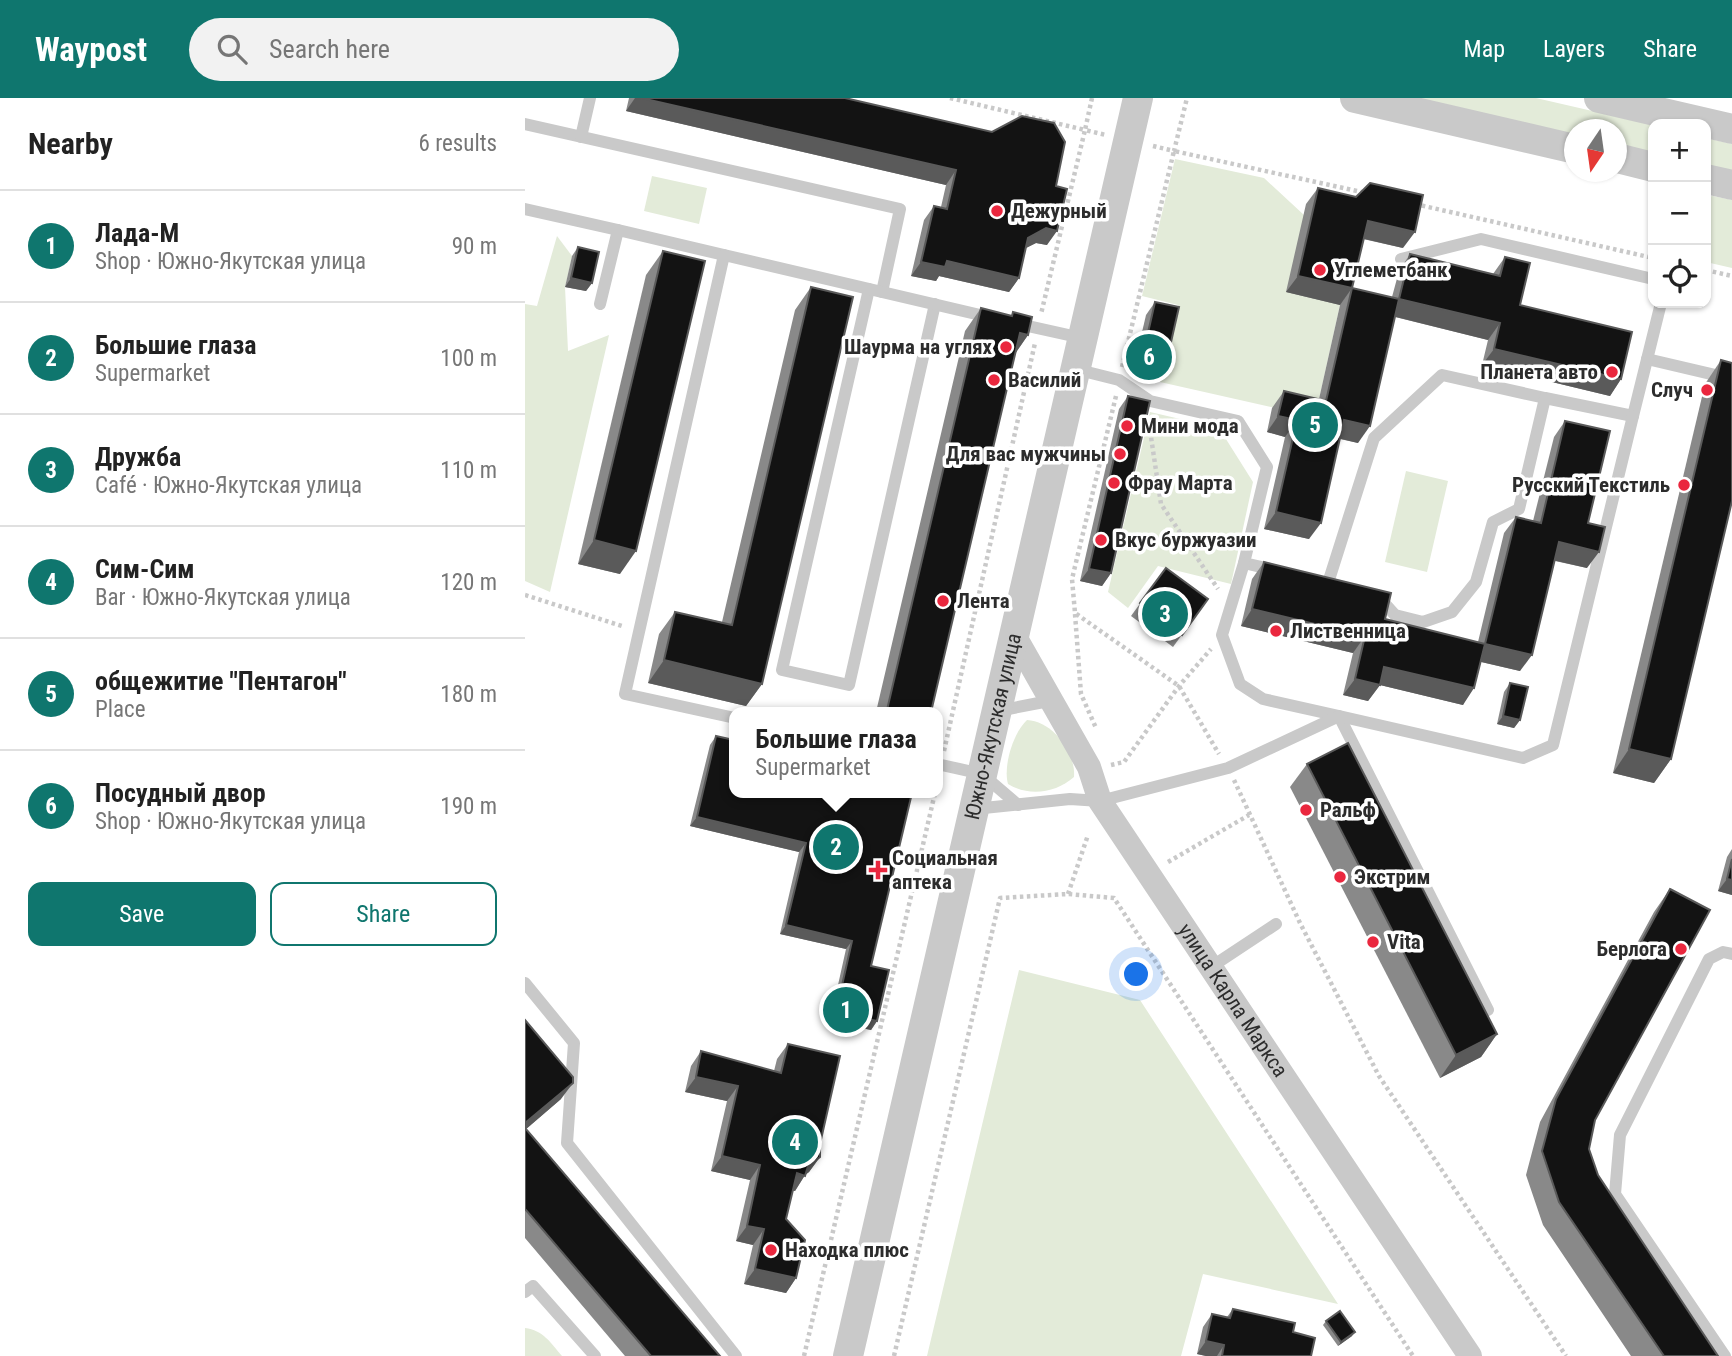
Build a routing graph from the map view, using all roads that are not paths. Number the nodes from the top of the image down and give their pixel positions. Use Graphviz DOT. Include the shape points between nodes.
graph roads {
  1 [pos="590,98"];
  2 [pos="1138,98"];
  3 [pos="1355,98"];
  4 [pos="1599,98"];
  5 [pos="525,124"];
  6 [pos="1732,129"];
  7 [pos="581,137"];
  8 [pos="1564,147"];
  9 [pos="1627,161"];
  10 [pos="1648,166"];
  11 [pos="1711,180"];
  12 [pos="1732,185"];
  13 [pos="525,209"];
  14 [pos="618,230"];
  15 [pos="724,255"];
  16 [pos="1401,259"];
  17 [pos="1648,278"];
  18 [pos="875,290"];
  19 [pos="600,304"];
  20 [pos="935,304"];
  21 [pos="1660,308"];
  22 [pos="1082,338"];
  23 [pos="1647,359"];
  24 [pos="1075,369"];
  25 [pos="1732,379"];
  26 [pos="1545,398"];
  27 [pos="1633,416"];
  28 [pos="1244,563"];
  29 [pos="1292,575"];
  30 [pos="1328,583"];
  31 [pos="1367,593"];
  32 [pos="1014,635"];
  33 [pos="1049,701"];
  34 [pos="996,711"];
  35 [pos="1339,716"];
  36 [pos="729,717"];
  37 [pos="943,765"];
  38 [pos="982,774"];
  39 [pos="1100,801"];
  40 [pos="1018,805"];
  41 [pos="974,809"];
  42 [pos="1276,923"];
  43 [pos="1732,954"];
  44 [pos="1211,967"];
  45 [pos="525,983"];
  46 [pos="1487,1010"];
  47 [pos="525,1292"];
  48 [pos="595,1356"];
  49 [pos="736,1356"];
  50 [pos="848,1356"];
  51 [pos="1470,1356"];
  52 [pos="1725,1356"];
  1 -- 7 [label="lane"];
  2 -- 22 [label="street, Южно-Якутская улица"];
  3 -- 8 [label="street"];
  4 -- 6 [label="street"];
  5 -- 7 [label="lane"];
  7 -- 18 [label="lane" via="900,209"];
  9 -- 10 [label="street"];
  11 -- 12 [label="street"];
  13 -- 14 [label="lane"];
  14 -- 15 [label="lane"];
  14 -- 19 [label="lane"];
  15 -- 18 [label="lane"];
  15 -- 36 [label="lane" via="625,694"];
  16 -- 17 [label="lane" via="1481,239"];
  18 -- 20 [label="lane"];
  18 -- 20 [label="lane" via="782,670 849,685"];
  20 -- 22 [label="lane"];
  21 -- 23 [label="lane"];
  22 -- 24 [label="street, Южно-Якутская улица"];
  23 -- 25 [label="lane"];
  23 -- 27 [label="lane"];
  24 -- 28 [label="lane" via="1119,380 1150,401 1238,421 1267,467"];
  24 -- 32 [label="street, Южно-Якутская улица"];
  26 -- 27 [label="lane"];
  26 -- 30 [label="lane" via="1442,375 1374,438"];
  26 -- 31 [label="lane" via="1519,509 1493,522 1476,582 1452,612 1423,622 1395,615 1380,596"];
  27 -- 35 [label="lane" via="1553,745 1523,758"];
  28 -- 29 [label="lane"];
  28 -- 35 [label="lane" via="1223,635 1240,684 1263,699"];
  32 -- 33 [label="street, улица Карла Маркса"];
  32 -- 34 [label="street, Южно-Якутская улица"];
  33 -- 34 [label="lane"];
  33 -- 39 [label="street, улица Карла Маркса" via="1089,767"];
  34 -- 38 [label="street, Южно-Якутская улица"];
  35 -- 39 [label="lane" via="1228,768"];
  35 -- 46 [label="lane"];
  37 -- 38 [label="lane"];
  38 -- 40 [label="lane"];
  38 -- 41 [label="street, Южно-Якутская улица"];
  39 -- 40 [label="lane"];
  39 -- 44 [label="street, улица Карла Маркса"];
  40 -- 41 [label="lane"];
  41 -- 50 [label="street, Южно-Якутская улица"];
  42 -- 44 [label="lane"];
  43 -- 52 [label="lane" via="1723,952 1709,959 1620,1135 1615,1194"];
  44 -- 51 [label="street, улица Карла Маркса"];
  45 -- 49 [label="lane" via="575,1043 567,1143"];
  47 -- 48 [label="lane" via="533,1286"];
}
